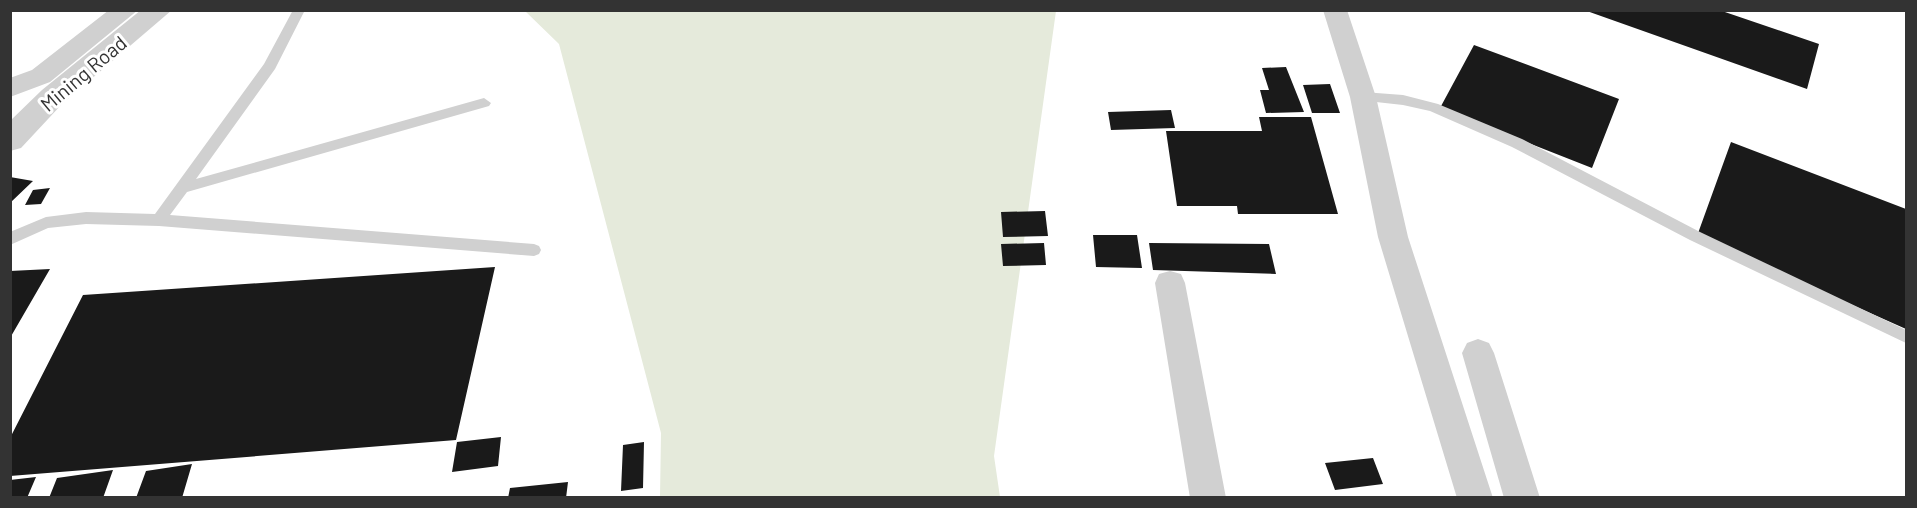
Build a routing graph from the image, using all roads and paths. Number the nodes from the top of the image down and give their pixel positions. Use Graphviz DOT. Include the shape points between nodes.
graph roads {
  1 [pos="126,10"];
  2 [pos="159,10"];
  3 [pos="299,10"];
  4 [pos="1335,10"];
  5 [pos="10,88"];
  6 [pos="1363,97"];
  7 [pos="484,103"];
  8 [pos="10,140"];
  9 [pos="183,188"];
  10 [pos="159,220"];
  11 [pos="10,239"];
  12 [pos="534,250"];
  13 [pos="1170,283"];
  14 [pos="1906,338"];
  15 [pos="1478,352"];
  16 [pos="1208,498"];
  17 [pos="1476,498"];
  18 [pos="1522,498"];
  1 -- 5 [label="street" via="41,76"];
  2 -- 8 [label="street, Mining Road" via="52,97"];
  3 -- 9 [label="lane" via="270,66"];
  4 -- 6 [label="street"];
  6 -- 14 [label="lane" via="1433,107 1517,143 1695,236"];
  6 -- 17 [label="street" via="1393,237"];
  7 -- 9 [label="lane"];
  9 -- 10 [label="lane"];
  10 -- 11 [label="lane" via="86,218 46,223"];
  10 -- 12 [label="lane"];
  13 -- 16 [label="street"];
  15 -- 18 [label="street"];
}
